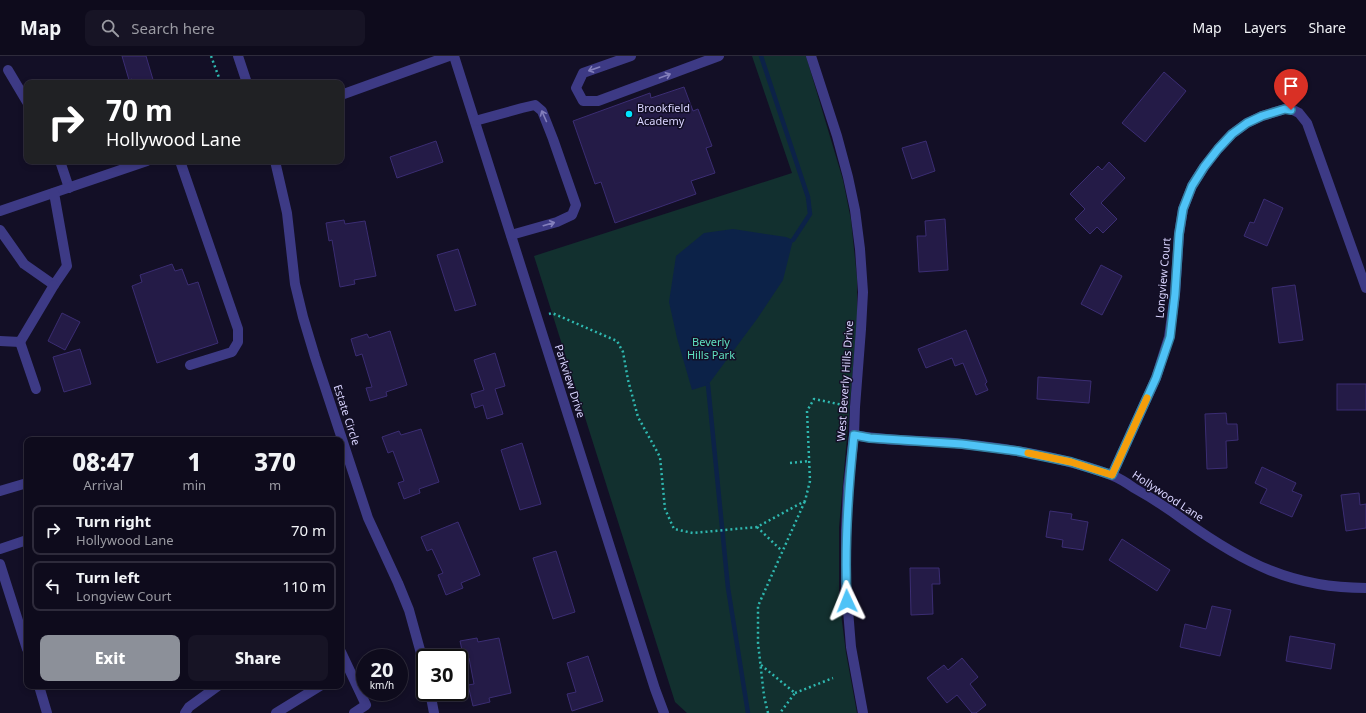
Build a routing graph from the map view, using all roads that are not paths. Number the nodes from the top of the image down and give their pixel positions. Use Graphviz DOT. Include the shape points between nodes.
graph roads {
  1 [pos="238,56"];
  2 [pos="449,56"];
  3 [pos="454,56"];
  4 [pos="631,56"];
  5 [pos="719,56"];
  6 [pos="811,56"];
  7 [pos="8,70"];
  8 [pos="246,80"];
  9 [pos="344,93"];
  10 [pos="24,97"];
  11 [pos="475,121"];
  12 [pos="61,164"];
  13 [pos="138,164"];
  14 [pos="181,164"];
  15 [pos="276,164"];
  16 [pos="69,188"];
  17 [pos="54,193"];
  18 [pos="0,211"];
  19 [pos="0,230"];
  20 [pos="511,235"];
  21 [pos="54,285"];
  22 [pos="1366,288"];
  23 [pos="0,341"];
  24 [pos="20,342"];
  25 [pos="190,365"];
  26 [pos="36,389"];
  27 [pos="854,435"];
  28 [pos="341,437"];
  29 [pos="344,445"];
  30 [pos="1112,475"];
  31 [pos="24,485"];
  32 [pos="0,491"];
  33 [pos="24,541"];
  34 [pos="0,549"];
  35 [pos="0,564"];
  36 [pos="1366,588"];
  37 [pos="24,640"];
  38 [pos="419,649"];
  39 [pos="345,671"];
  40 [pos="40,689"];
  41 [pos="214,689"];
  42 [pos="315,689"];
  43 [pos="432,701"];
  44 [pos="47,713"];
  45 [pos="185,713"];
  46 [pos="276,713"];
  47 [pos="354,713"];
  48 [pos="434,713"];
  49 [pos="664,713"];
  50 [pos="863,713"];
  1 -- 8 [label="street"];
  2 -- 9 [label="street"];
  3 -- 11 [label="street, Parkview Drive"];
  4 -- 5 [label="street, one-way" via="583,73 576,88 583,101 598,101"];
  6 -- 27 [label="street, West Beverly Hills Drive" via="848,177 860,249 863,292"];
  7 -- 10 [label="street"];
  11 -- 20 [label="street, Parkview Drive"];
  20 -- 11 [label="street, one-way" via="557,222 572,215 576,205 542,111 535,106"];
  12 -- 16 [label="street"];
  13 -- 16 [label="street"];
  14 -- 25 [label="street" via="238,329 238,342 232,352"];
  15 -- 28 [label="street, Estate Circle" via="287,213 295,284 315,357"];
  16 -- 17 [label="street"];
  17 -- 18 [label="street"];
  17 -- 21 [label="street" via="67,266"];
  19 -- 21 [label="street" via="24,264"];
  20 -- 49 [label="street, Parkview Drive"];
  21 -- 24 [label="street"];
  22 -- 30 [label="street, Longview Court" via="1307,122 1299,112 1285,109 1262,116 1232,134 1204,167 1192,186 1183,209 1170,337 1156,378"];
  23 -- 24 [label="street"];
  24 -- 26 [label="street"];
  27 -- 30 [label="street, Hollywood Lane" via="1017,451 1071,462"];
  27 -- 50 [label="street, West Beverly Hills Drive" via="848,487 846,585 851,646"];
  29 -- 38 [label="street, Estate Circle" via="368,518 406,603"];
  30 -- 36 [label="street, Hollywood Lane" via="1167,507 1234,553 1273,572 1312,583"];
  31 -- 32 [label="street"];
  33 -- 34 [label="street"];
  35 -- 37 [label="street"];
  39 -- 47 [label="street" via="366,705"];
  40 -- 44 [label="street"];
  41 -- 45 [label="street" via="189,707"];
  42 -- 46 [label="street"];
  43 -- 48 [label="street"];
}
